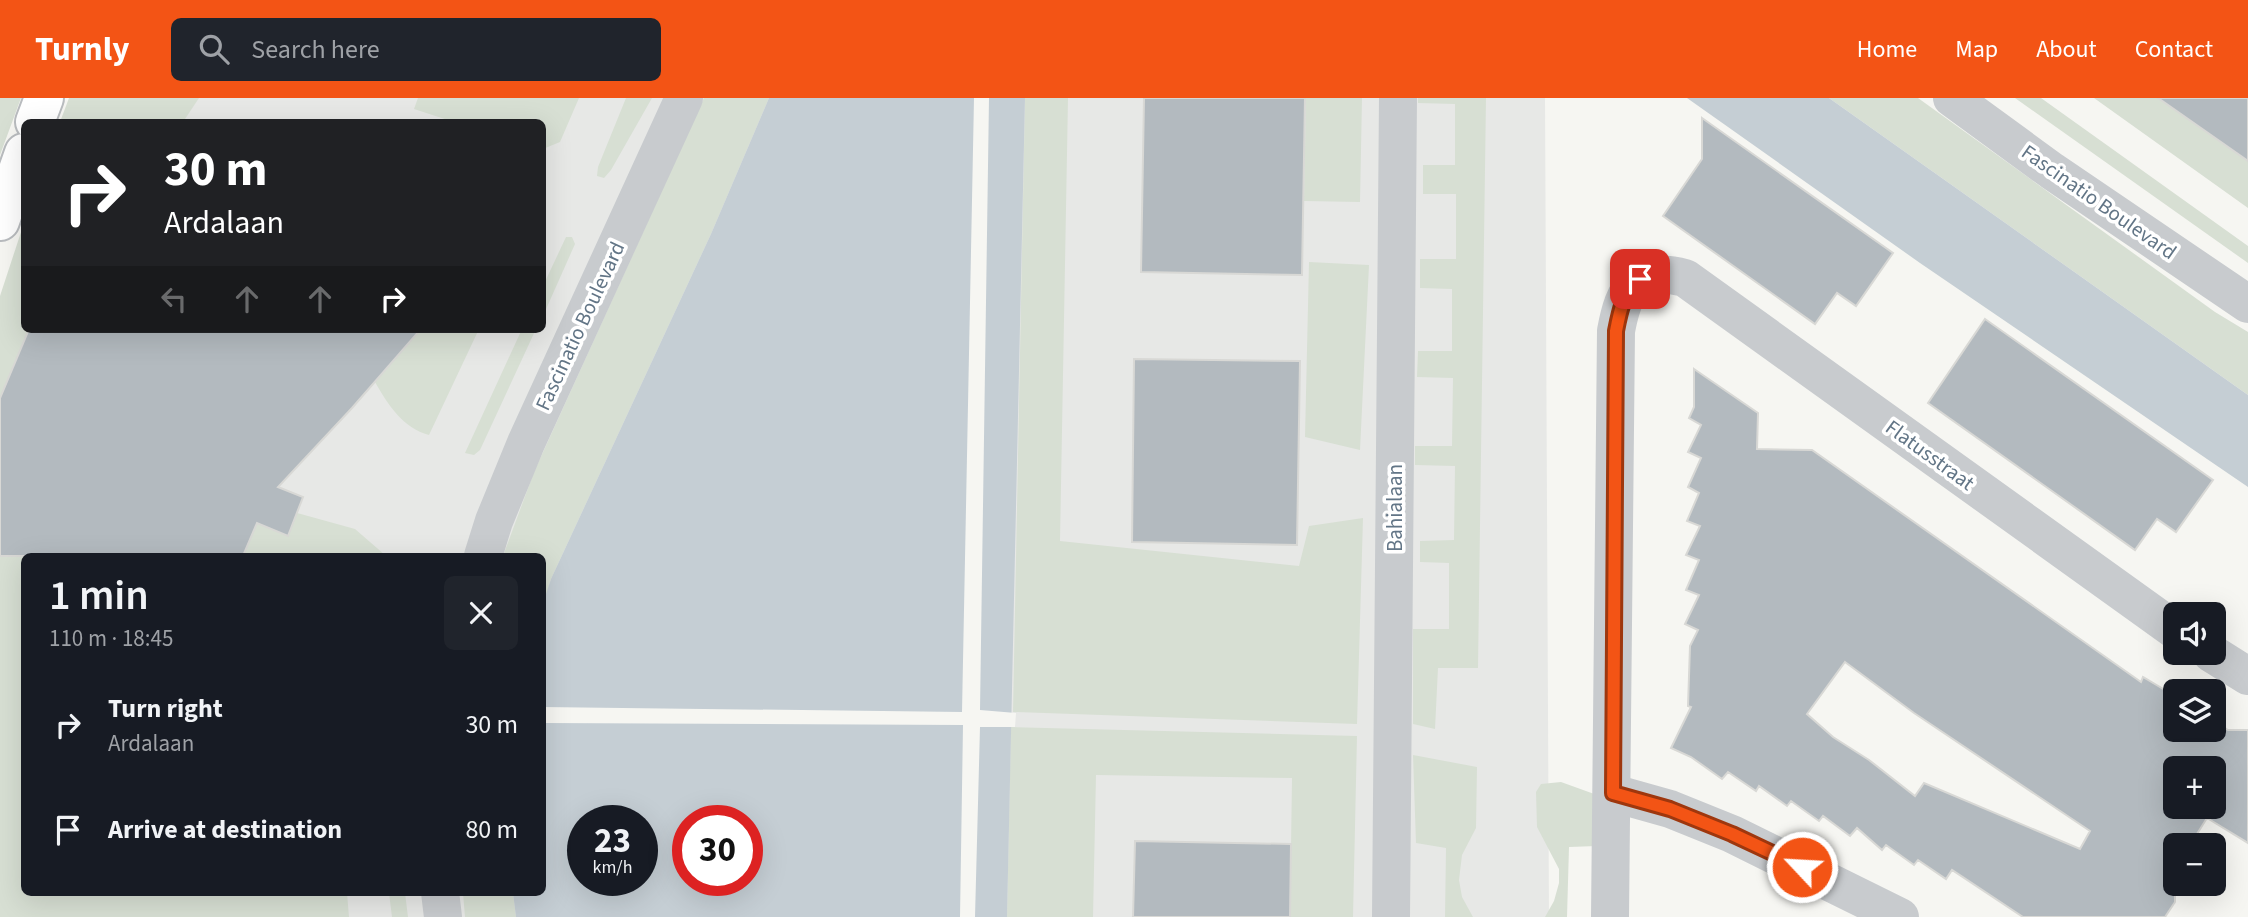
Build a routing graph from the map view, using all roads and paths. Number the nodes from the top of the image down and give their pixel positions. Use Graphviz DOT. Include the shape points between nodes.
graph roads {
  1 [pos="44,98"];
  2 [pos="684,98"];
  3 [pos="1398,98"];
  4 [pos="1952,98"];
  5 [pos="37,119"];
  6 [pos="21,162"];
  7 [pos="0,221"];
  8 [pos="2248,304"];
  9 [pos="484,553"];
  10 [pos="2163,621"];
  11 [pos="2226,662"];
  12 [pos="2248,676"];
  13 [pos="1613,793"];
  14 [pos="440,896"];
  15 [pos="443,917"];
  16 [pos="1391,917"];
  17 [pos="1610,917"];
  18 [pos="1900,917"];
  1 -- 5 [label="highway"];
  2 -- 9 [label="street, Fascinatio Boulevard" via="526,443"];
  3 -- 16 [label="street, Bahialaan"];
  4 -- 8 [label="street, Fascinatio Boulevard"];
  6 -- 7 [label="highway"];
  10 -- 13 [label="street, Flatusstraat" via="1685,278 1670,274 1640,279 1621,305 1616,331"];
  11 -- 12 [label="street"];
  13 -- 17 [label="street"];
  13 -- 18 [label="street" via="1732,834"];
  14 -- 15 [label="street"];
}
